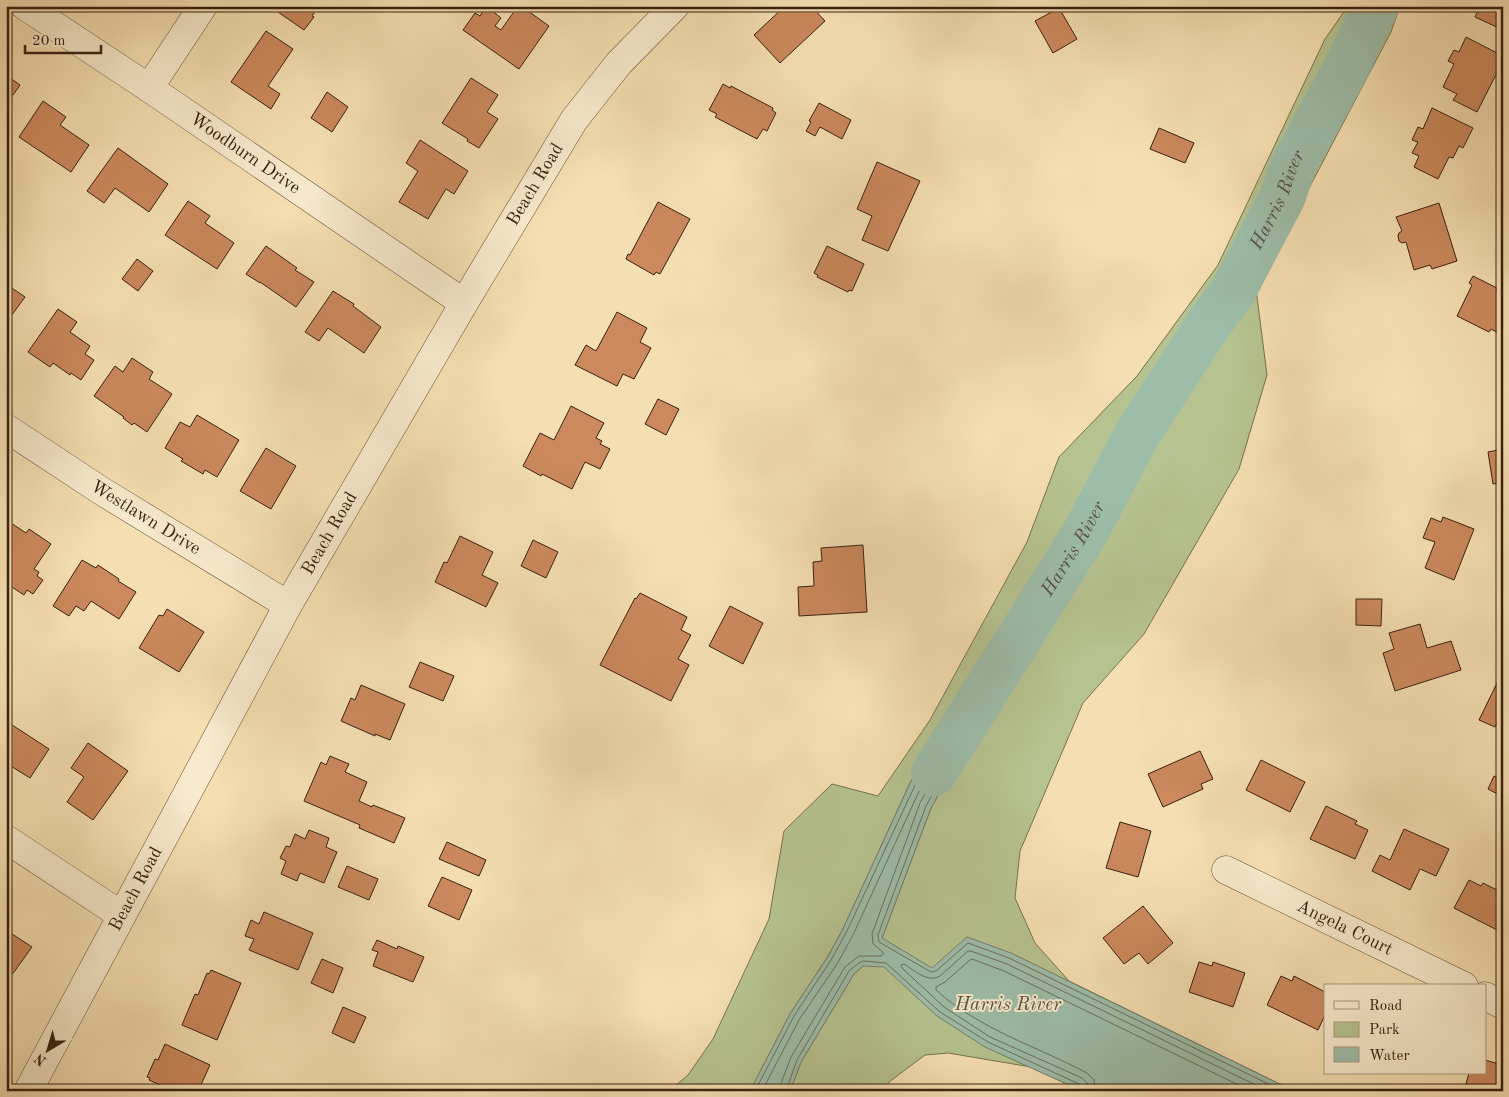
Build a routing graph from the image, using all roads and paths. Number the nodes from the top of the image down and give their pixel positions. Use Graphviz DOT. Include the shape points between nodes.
graph roads {
  1 [pos="26,6"];
  2 [pos="203,6"];
  3 [pos="675,6"];
  4 [pos="149,88"];
  5 [pos="464,302"];
  6 [pos="6,428"];
  7 [pos="288,605"];
  8 [pos="6,839"];
  9 [pos="1226,870"];
  10 [pos="121,915"];
  11 [pos="1460,984"];
  12 [pos="1486,996"];
  13 [pos="1503,1005"];
  14 [pos="28,1091"];
  1 -- 4 [label="street, Woodburn Drive"];
  2 -- 4 [label="street"];
  3 -- 5 [label="street, Beach Road" via="619,63 574,120"];
  4 -- 5 [label="street, Woodburn Drive"];
  5 -- 7 [label="street, Beach Road"];
  6 -- 7 [label="street, Westlawn Drive" via="100,490"];
  7 -- 10 [label="street, Beach Road"];
  8 -- 10 [label="street"];
  9 -- 11 [label="street, Angela Court"];
  10 -- 14 [label="street, Beach Road"];
  12 -- 13 [label="street"];
}
